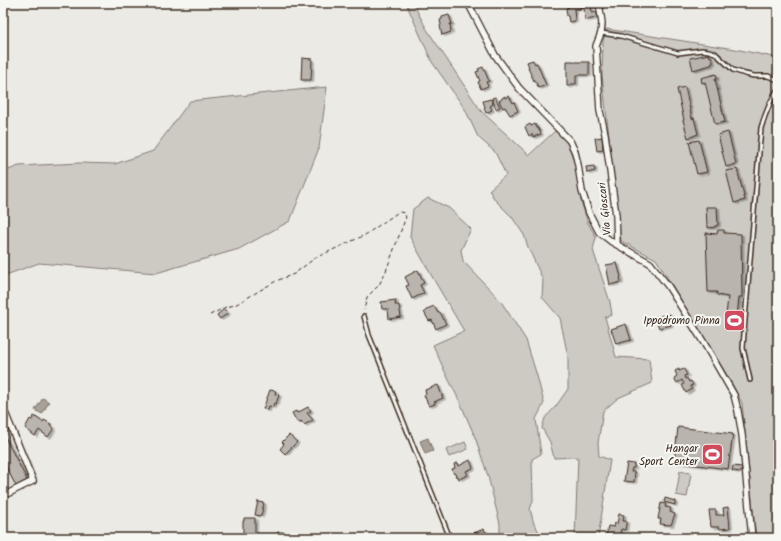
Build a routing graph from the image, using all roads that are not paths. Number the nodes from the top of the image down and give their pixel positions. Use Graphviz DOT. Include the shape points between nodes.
graph roads {
  1 [pos="468,3"];
  2 [pos="599,3"];
  3 [pos="601,33"];
  4 [pos="778,80"];
  5 [pos="778,89"];
  6 [pos="617,244"];
  7 [pos="364,316"];
  8 [pos="750,380"];
  9 [pos="3,411"];
  10 [pos="3,496"];
  11 [pos="450,538"];
  12 [pos="752,538"];
  1 -- 6 [label="street" via="495,55 519,88 570,142 575,152 589,213 599,232"];
  2 -- 3 [label="street, Via Gioscari"];
  3 -- 4 [label="lane" via="621,36 678,53 709,51 715,53 733,70"];
  3 -- 6 [label="street, Via Gioscari" via="596,46 600,111 615,208"];
  5 -- 8 [label="lane" via="761,128 743,348"];
  6 -- 12 [label="street, Via Gioscari" via="650,263 658,272 734,395 742,435"];
  7 -- 11 [label="lane" via="369,335"];
  9 -- 10 [label="street" via="33,481"];
}
